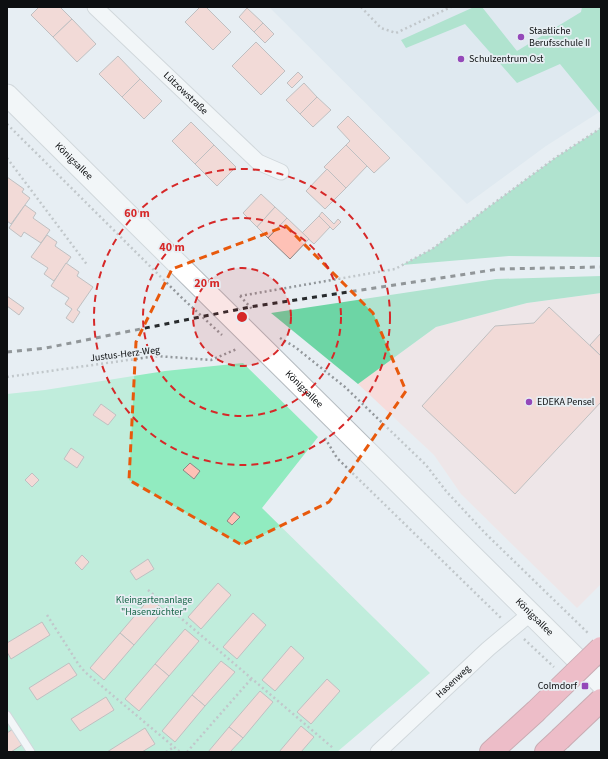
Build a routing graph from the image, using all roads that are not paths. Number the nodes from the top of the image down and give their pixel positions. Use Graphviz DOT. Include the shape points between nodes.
graph roads {
  1 [pos="95,7"];
  2 [pos="7,95"];
  3 [pos="281,172"];
  4 [pos="531,613"];
  5 [pos="595,641"];
  6 [pos="601,683"];
  7 [pos="601,700"];
  8 [pos="7,715"];
  9 [pos="553,745"];
  10 [pos="32,752"];
  11 [pos="378,752"];
  12 [pos="491,752"];
  1 -- 3 [label="street, Lützowstraße" via="258,162"];
  2 -- 4 [label="main road, Königsallee"];
  4 -- 6 [label="main road, Königsallee"];
  4 -- 11 [label="street, Hasenweg" via="488,649"];
  5 -- 12 [label="highway, bridge" via="535,712"];
  7 -- 9 [label="highway, bridge"];
  8 -- 10 [label="lane"];
}
